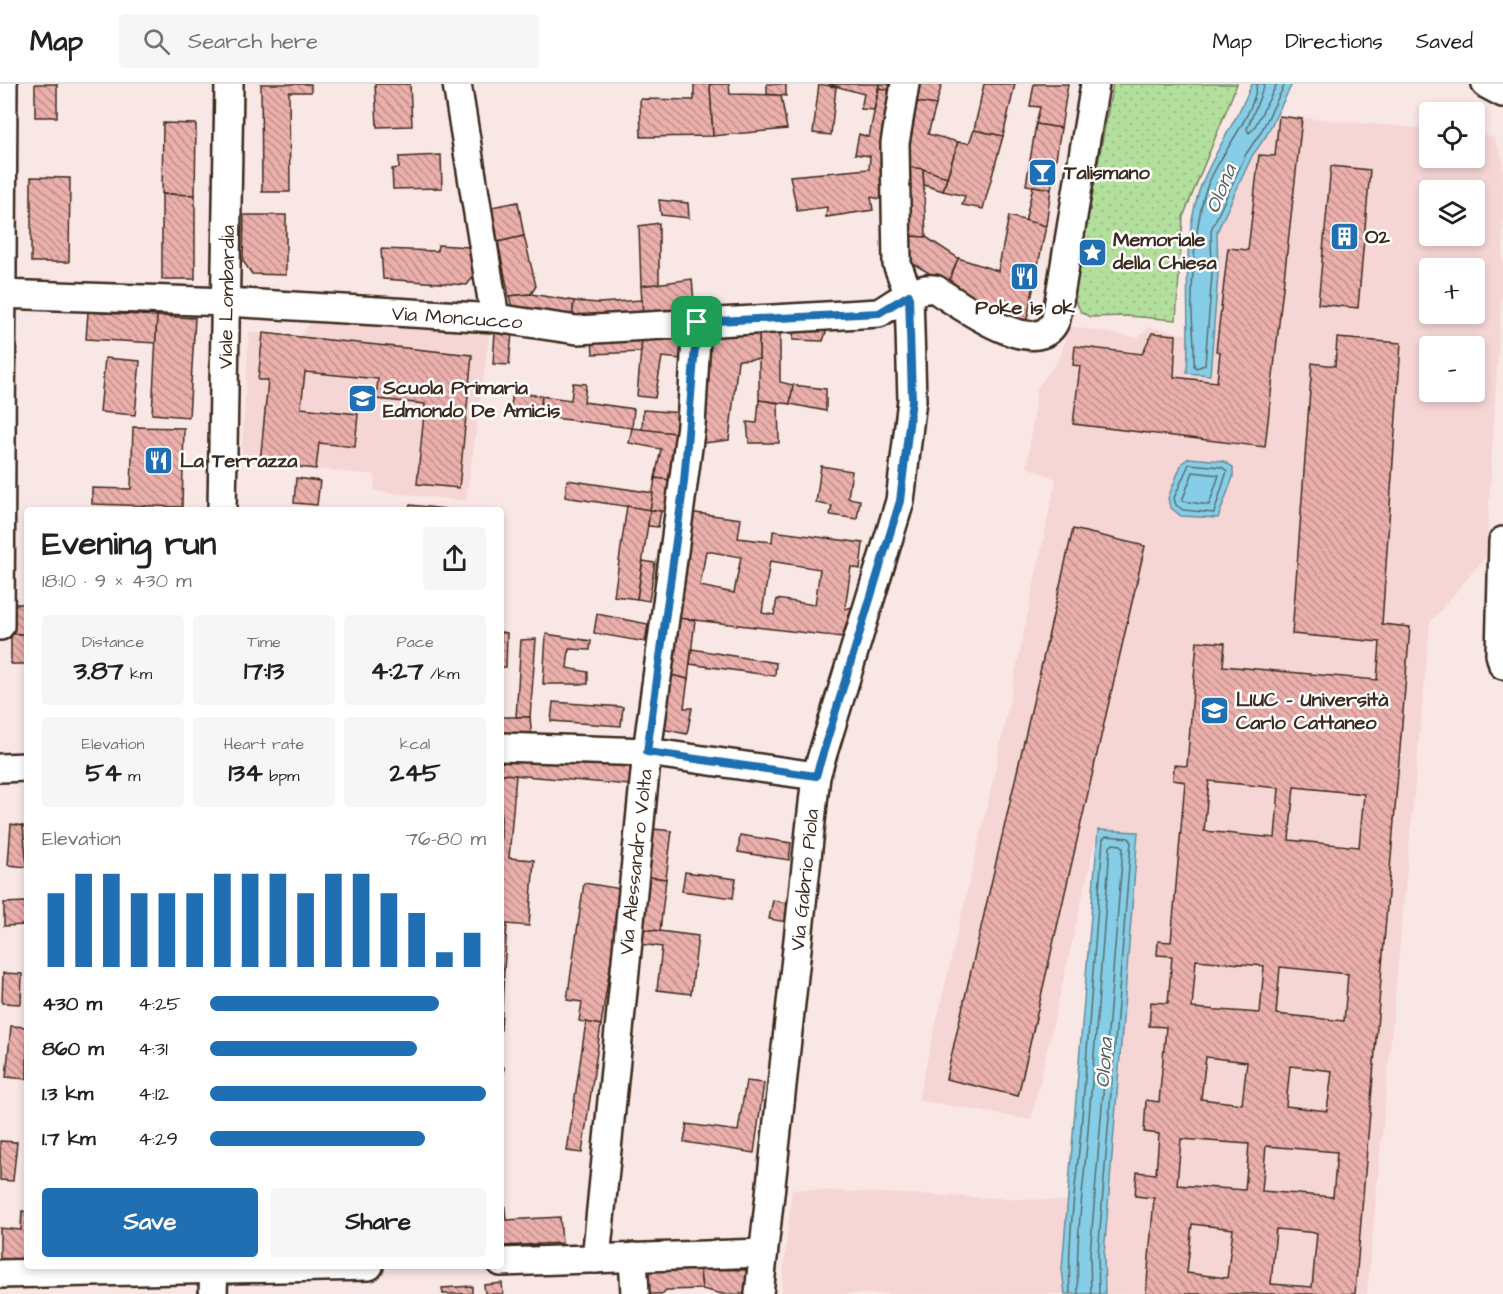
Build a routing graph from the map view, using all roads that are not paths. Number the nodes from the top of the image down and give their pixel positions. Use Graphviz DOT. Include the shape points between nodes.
graph roads {
  1 [pos="3,84"];
  2 [pos="229,84"];
  3 [pos="457,84"];
  4 [pos="905,84"];
  5 [pos="1095,84"];
  6 [pos="1486,84"];
  7 [pos="1503,93"];
  8 [pos="2,294"];
  9 [pos="909,295"];
  10 [pos="227,303"];
  11 [pos="495,318"];
  12 [pos="697,322"];
  13 [pos="222,507"];
  14 [pos="1503,541"];
  15 [pos="0,626"];
  16 [pos="1503,665"];
  17 [pos="504,747"];
  18 [pos="647,752"];
  19 [pos="24,767"];
  20 [pos="0,768"];
  21 [pos="816,776"];
  22 [pos="763,1253"];
  23 [pos="633,1257"];
  24 [pos="596,1259"];
  25 [pos="504,1262"];
  26 [pos="326,1269"];
  27 [pos="0,1274"];
  28 [pos="213,1277"];
  29 [pos="635,1294"];
  30 [pos="759,1294"];
  1 -- 8 [label="street"];
  2 -- 10 [label="street, Viale Lombardia"];
  3 -- 11 [label="street"];
  4 -- 9 [label="street, Via Gabrio Piola" via="895,143 896,242 897,264"];
  5 -- 9 [label="street" via="1053,326 1042,334 1025,335 998,327 935,289 920,288"];
  6 -- 7 [label="street"];
  8 -- 10 [label="street, Via Moncucco"];
  8 -- 15 [label="street"];
  9 -- 12 [label="street, Via Moncucco" via="879,313"];
  9 -- 21 [label="street, Via Gabrio Piola" via="912,400 900,501"];
  10 -- 11 [label="street, Via Moncucco"];
  10 -- 13 [label="street, Viale Lombardia"];
  11 -- 12 [label="street, Via Moncucco" via="577,330"];
  12 -- 18 [label="street, Via Alessandro Volta" via="689,436"];
  14 -- 16 [label="street"];
  17 -- 18 [label="street"];
  18 -- 21 [label="street"];
  18 -- 24 [label="street, Via Alessandro Volta"];
  19 -- 20 [label="street"];
  21 -- 22 [label="street, Via Gabrio Piola"];
  22 -- 23 [label="street"];
  22 -- 30 [label="street, Via Gabrio Piola"];
  23 -- 24 [label="street"];
  23 -- 29 [label="street"];
  24 -- 25 [label="street"];
  26 -- 28 [label="street"];
  27 -- 28 [label="street"];
}
